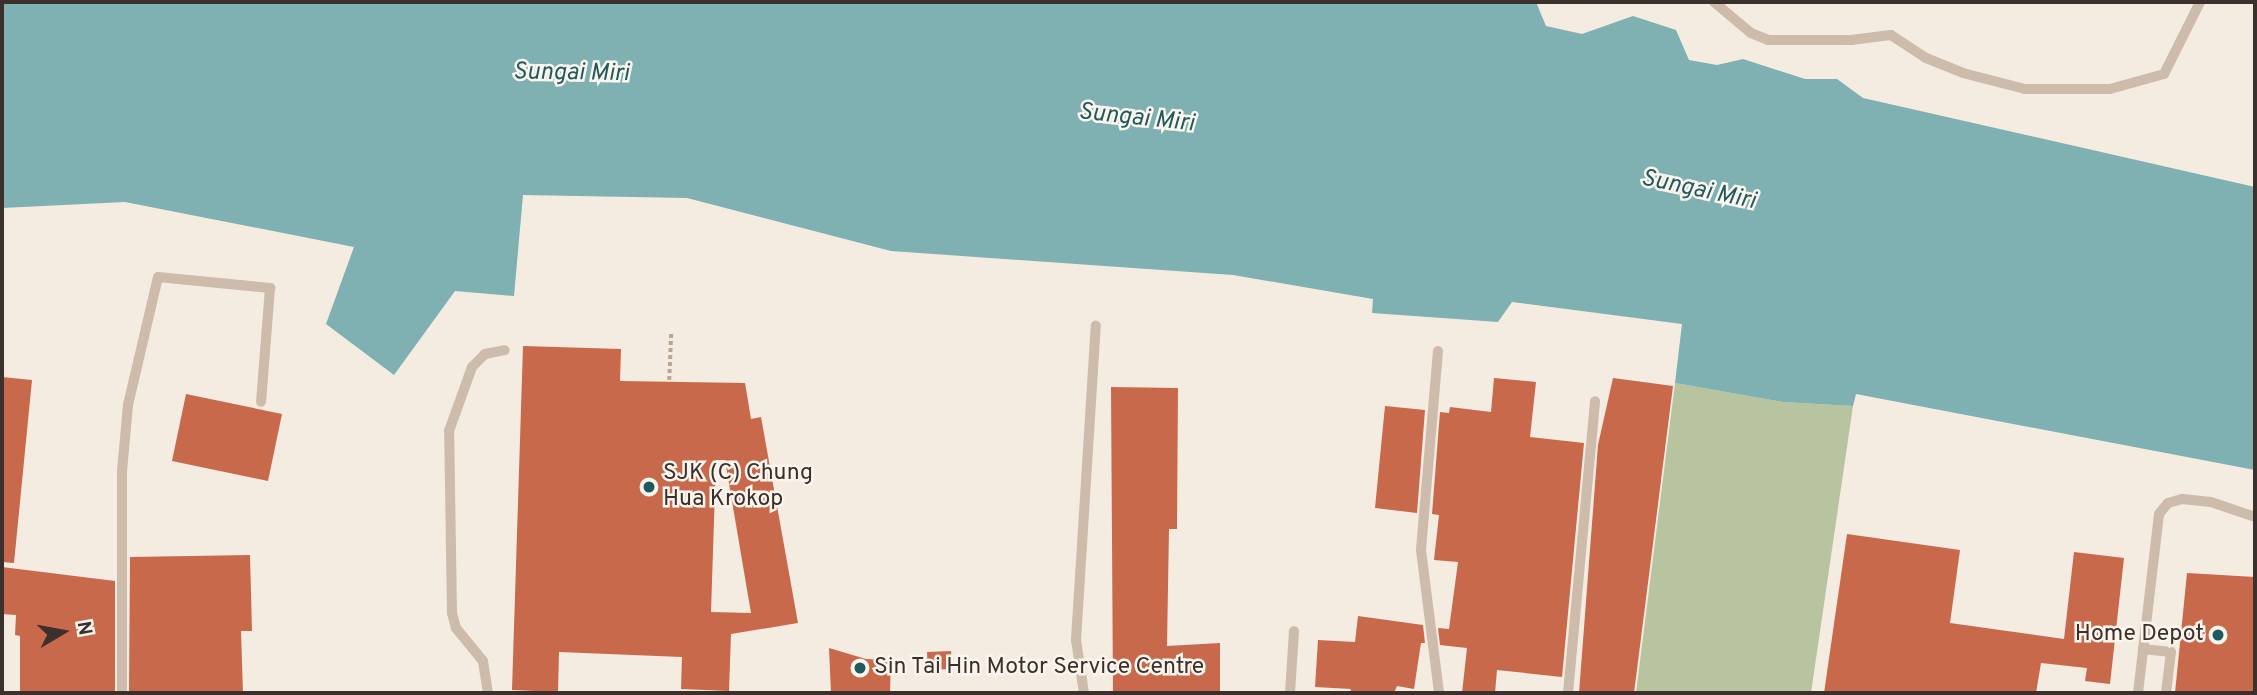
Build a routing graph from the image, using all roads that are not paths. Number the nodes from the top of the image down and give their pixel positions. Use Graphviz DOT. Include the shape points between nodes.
graph roads {
  1 [pos="1714,2"];
  2 [pos="2200,2"];
  3 [pos="1096,326"];
  4 [pos="505,351"];
  5 [pos="1438,351"];
  6 [pos="1595,401"];
  7 [pos="261,402"];
  8 [pos="2255,517"];
  9 [pos="1294,631"];
  10 [pos="2143,649"];
  11 [pos="122,693"];
  12 [pos="488,693"];
  13 [pos="1084,693"];
  14 [pos="1290,693"];
  15 [pos="1439,693"];
  16 [pos="1568,693"];
  17 [pos="2138,693"];
  18 [pos="2166,693"];
  1 -- 2 [label="lane" via="1751,33 1768,40 1891,35 1926,58 1962,73 2025,89 2110,89 2164,74"];
  3 -- 13 [label="lane" via="1076,640"];
  4 -- 12 [label="lane" via="485,354 472,367 449,431 452,613 456,628 483,661"];
  5 -- 15 [label="lane" via="1421,550"];
  6 -- 16 [label="lane"];
  7 -- 11 [label="lane" via="270,288 158,277 128,405 122,471"];
  8 -- 10 [label="lane" via="2211,502 2182,499 2168,503 2159,514"];
  9 -- 14 [label="lane"];
  10 -- 17 [label="lane"];
  10 -- 18 [label="lane" via="2171,652"];
}
